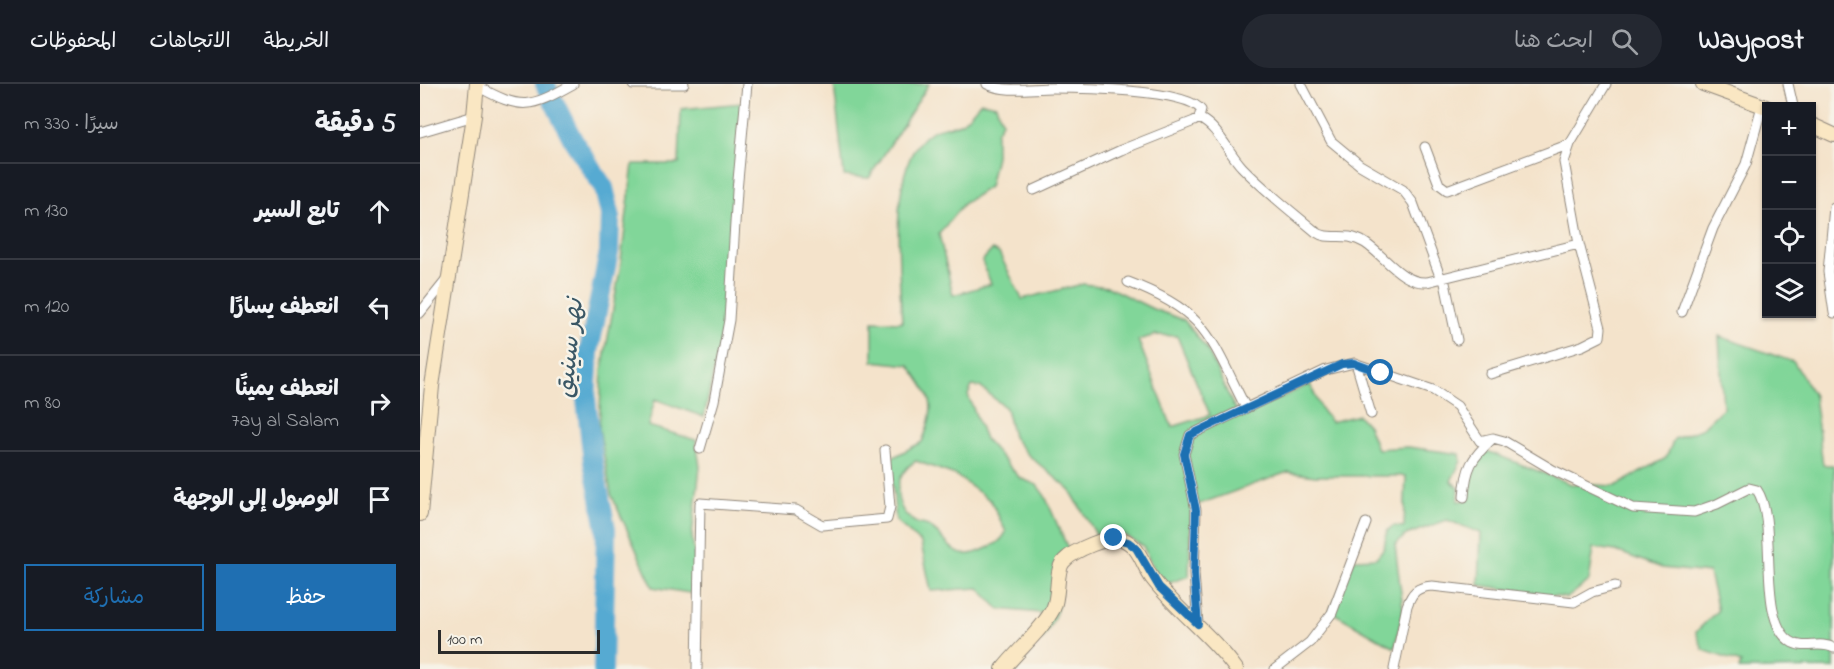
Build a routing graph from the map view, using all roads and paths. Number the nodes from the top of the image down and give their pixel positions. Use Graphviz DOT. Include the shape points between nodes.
graph roads {
  1 [pos="573,84"];
  2 [pos="633,84"];
  3 [pos="684,84"];
  4 [pos="747,84"];
  5 [pos="987,84"];
  6 [pos="1301,84"];
  7 [pos="1606,84"];
  8 [pos="1703,84"];
  9 [pos="1788,84"];
  10 [pos="477,85"];
  11 [pos="1792,102"];
  12 [pos="1762,105"];
  13 [pos="1762,112"];
  14 [pos="474,116"];
  15 [pos="1199,118"];
  16 [pos="1816,127"];
  17 [pos="420,132"];
  18 [pos="1834,135"];
  19 [pos="1570,144"];
  20 [pos="1425,147"];
  21 [pos="1034,190"];
  22 [pos="1834,207"];
  23 [pos="1579,244"];
  24 [pos="449,276"];
  25 [pos="1442,278"];
  26 [pos="1128,282"];
  27 [pos="1682,312"];
  28 [pos="420,313"];
  29 [pos="1834,313"];
  30 [pos="1457,340"];
  31 [pos="1356,363"];
  32 [pos="1490,374"];
  33 [pos="1246,408"];
  34 [pos="1371,414"];
  35 [pos="1493,438"];
  36 [pos="700,449"];
  37 [pos="885,450"];
  38 [pos="1464,497"];
  39 [pos="420,514"];
  40 [pos="1366,523"];
  41 [pos="1615,586"];
  42 [pos="1198,624"];
  43 [pos="1834,648"];
  44 [pos="697,669"];
  45 [pos="1003,669"];
  46 [pos="1236,669"];
  47 [pos="1275,669"];
  48 [pos="1394,669"];
  1 -- 10 [label="street" via="540,103 519,104"];
  2 -- 3 [label="street"];
  4 -- 36 [label="street" via="729,320"];
  5 -- 15 [label="street" via="1160,94 1193,102 1201,110"];
  6 -- 25 [label="street" via="1331,141 1360,165 1403,190 1413,203"];
  7 -- 19 [label="street"];
  8 -- 12 [label="street"];
  9 -- 11 [label="street"];
  10 -- 14 [label="street"];
  13 -- 27 [label="street" via="1746,164 1713,228"];
  14 -- 17 [label="street"];
  14 -- 24 [label="street"];
  15 -- 21 [label="street"];
  15 -- 25 [label="street" via="1213,128 1240,165 1267,192 1322,236 1354,237 1418,283"];
  16 -- 18 [label="street"];
  19 -- 20 [label="street" via="1447,190 1439,184"];
  19 -- 23 [label="street" via="1564,171"];
  22 -- 29 [label="street" via="1828,272"];
  23 -- 25 [label="street"];
  23 -- 32 [label="street" via="1600,337"];
  24 -- 28 [label="street"];
  24 -- 39 [label="street" via="432,386"];
  25 -- 30 [label="street"];
  26 -- 33 [label="street" via="1163,295 1188,311 1211,337"];
  31 -- 33 [label="street" via="1326,370"];
  31 -- 34 [label="street"];
  31 -- 35 [label="street" via="1433,390 1457,406 1476,438"];
  33 -- 42 [label="street" via="1190,435 1185,445 1185,466 1196,510 1194,574"];
  35 -- 38 [label="street" via="1476,454 1466,471"];
  35 -- 43 [label="street" via="1633,508 1694,512 1749,488 1757,489 1765,510 1767,564 1776,619 1788,640 1800,647 1824,643"];
  37 -- 44 [label="street" via="890,507 887,519 822,525 796,510 700,503"];
  40 -- 47 [label="street" via="1332,614 1310,642"];
  41 -- 48 [label="street" via="1574,602 1432,586 1420,588 1410,596"];
  42 -- 45 [label="street" via="1159,587 1136,548 1120,538 1107,538 1063,561 1053,608"];
  42 -- 46 [label="street"];
}
